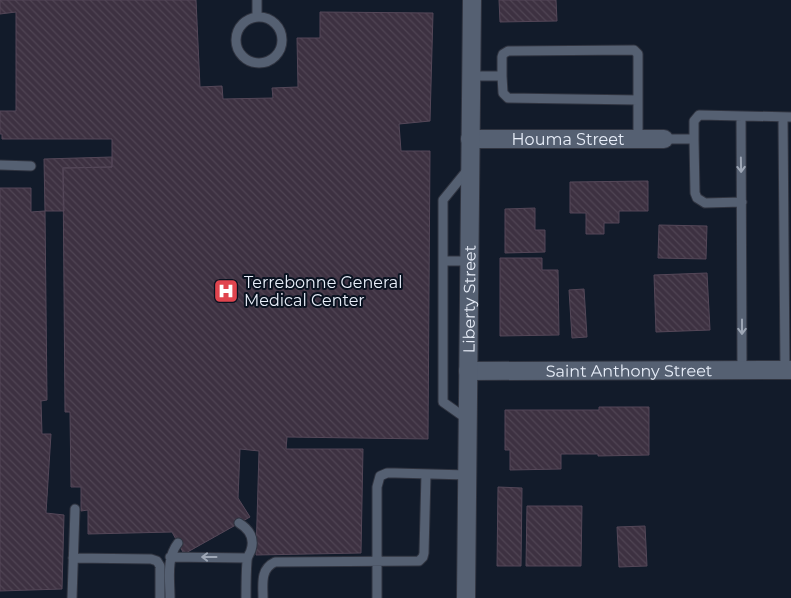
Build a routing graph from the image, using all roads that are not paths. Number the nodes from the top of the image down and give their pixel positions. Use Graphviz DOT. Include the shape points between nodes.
graph roads {
  1 [pos="257,0"];
  2 [pos="472,0"];
  3 [pos="257,16"];
  4 [pos="471,76"];
  5 [pos="502,76"];
  6 [pos="638,100"];
  7 [pos="741,116"];
  8 [pos="787,117"];
  9 [pos="638,139"];
  10 [pos="664,139"];
  11 [pos="694,139"];
  12 [pos="470,140"];
  13 [pos="0,165"];
  14 [pos="31,166"];
  15 [pos="470,166"];
  16 [pos="742,202"];
  17 [pos="444,261"];
  18 [pos="469,261"];
  19 [pos="742,370"];
  20 [pos="788,370"];
  21 [pos="468,371"];
  22 [pos="467,419"];
  23 [pos="426,474"];
  24 [pos="467,475"];
  25 [pos="75,509"];
  26 [pos="239,523"];
  27 [pos="178,543"];
  28 [pos="170,557"];
  29 [pos="73,558"];
  30 [pos="247,558"];
  31 [pos="377,562"];
  32 [pos="72,598"];
  33 [pos="160,598"];
  34 [pos="170,598"];
  35 [pos="246,598"];
  36 [pos="263,598"];
  37 [pos="377,598"];
  38 [pos="466,598"];
  1 -- 3 [label="lane"];
  2 -- 4 [label="street, Liberty Street"];
  3 -- 3 [label="lane" via="238,29 236,44 244,58 258,63 273,59 283,39 272,20"];
  4 -- 5 [label="lane"];
  4 -- 12 [label="street, Liberty Street"];
  5 -- 6 [label="lane" via="503,93 508,98"];
  5 -- 6 [label="lane" via="502,57 508,51 630,49 638,54"];
  6 -- 9 [label="lane"];
  7 -- 8 [label="lane"];
  7 -- 11 [label="lane" via="699,116 694,121"];
  7 -- 16 [label="lane, one-way"];
  8 -- 20 [label="lane"];
  9 -- 10 [label="street, Houma Street"];
  9 -- 12 [label="street, Houma Street"];
  10 -- 11 [label="lane"];
  11 -- 16 [label="lane" via="697,198 705,203"];
  12 -- 15 [label="street, Liberty Street"];
  13 -- 14 [label="lane"];
  15 -- 17 [label="lane" via="443,200"];
  15 -- 18 [label="street, Liberty Street"];
  16 -- 19 [label="lane, one-way"];
  17 -- 18 [label="lane"];
  17 -- 22 [label="lane" via="443,402"];
  18 -- 21 [label="street, Liberty Street"];
  19 -- 20 [label="street, Saint Anthony Street"];
  19 -- 21 [label="street, Saint Anthony Street"];
  21 -- 22 [label="street, Liberty Street"];
  22 -- 24 [label="street, Liberty Street"];
  23 -- 24 [label="lane"];
  23 -- 31 [label="lane" via="423,557 412,562"];
  23 -- 31 [label="lane" via="387,473 380,476 377,487"];
  24 -- 38 [label="street, Liberty Street"];
  25 -- 29 [label="lane"];
  26 -- 30 [label="lane" via="250,533 252,543"];
  27 -- 28 [label="lane"];
  30 -- 28 [label="lane, one-way"];
  28 -- 34 [label="lane"];
  29 -- 32 [label="lane"];
  29 -- 33 [label="lane" via="157,561 160,566"];
  30 -- 35 [label="lane"];
  31 -- 36 [label="lane" via="275,562 264,573"];
  31 -- 37 [label="lane"];
}
